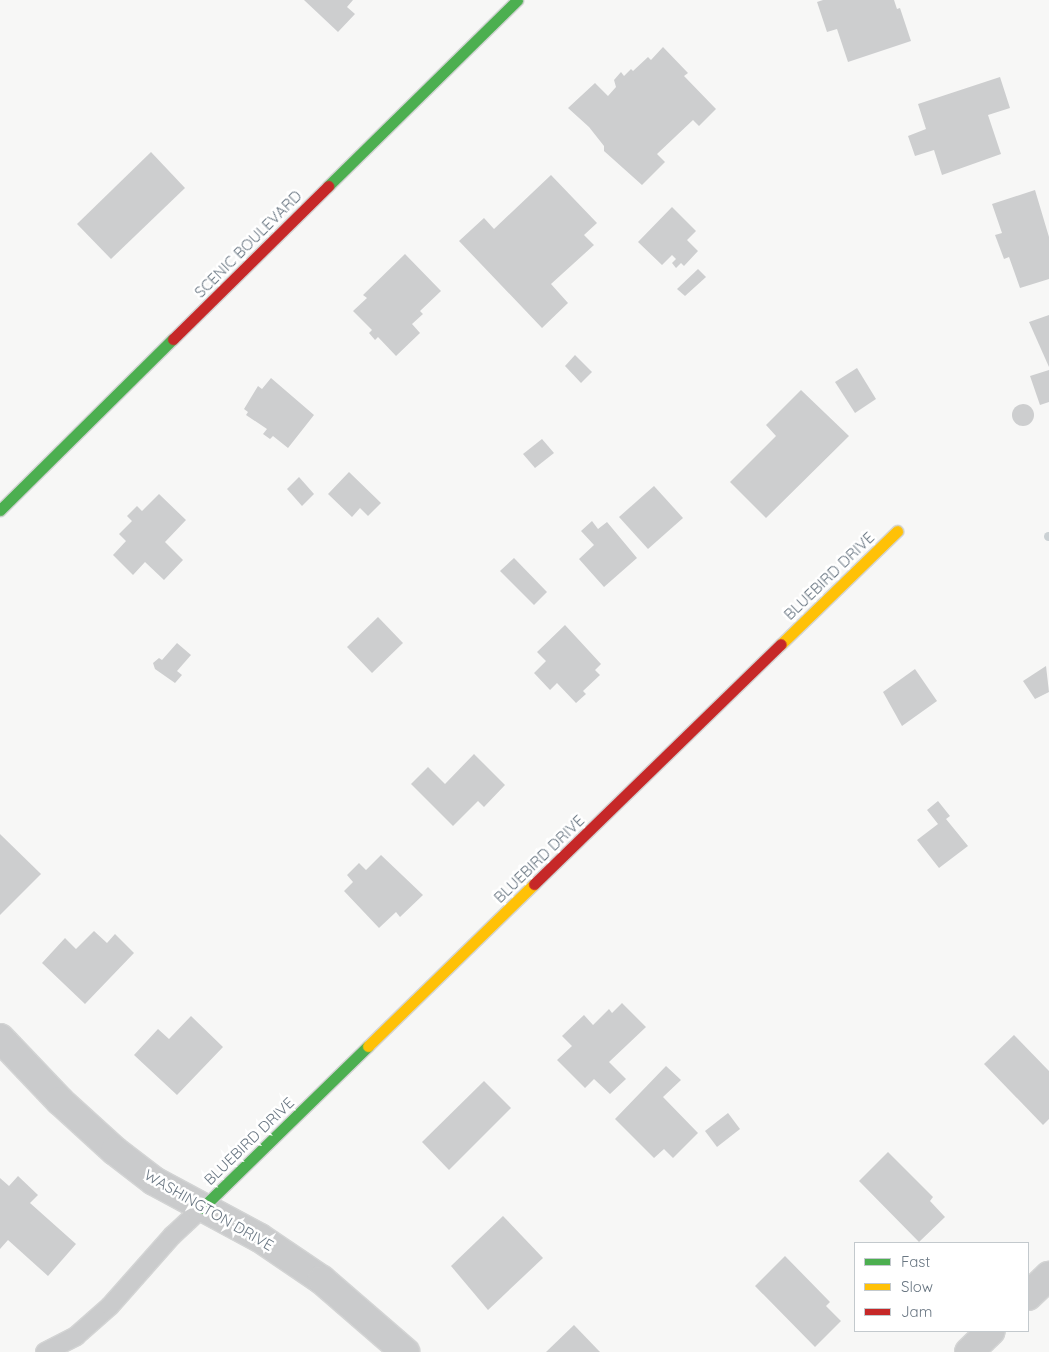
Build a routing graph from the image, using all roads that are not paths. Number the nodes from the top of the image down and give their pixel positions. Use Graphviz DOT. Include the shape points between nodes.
graph roads {
  1 [pos="517,0"];
  2 [pos="0,510"];
  3 [pos="897,531"];
  4 [pos="0,1038"];
  5 [pos="202,1208"];
  6 [pos="1049,1276"];
  7 [pos="1029,1295"];
  8 [pos="991,1332"];
  9 [pos="45,1352"];
  10 [pos="405,1352"];
  11 [pos="969,1352"];
  1 -- 2 [label="street, SCENIC BOULEVARD"];
  3 -- 5 [label="street, BLUEBIRD DRIVE"];
  4 -- 5 [label="street, WASHINGTON DRIVE" via="60,1101 115,1151 154,1182"];
  5 -- 9 [label="lane" via="172,1236 110,1306 76,1336"];
  5 -- 10 [label="street, WASHINGTON DRIVE" via="260,1238 322,1280"];
  6 -- 7 [label="street"];
  8 -- 11 [label="street"];
}
